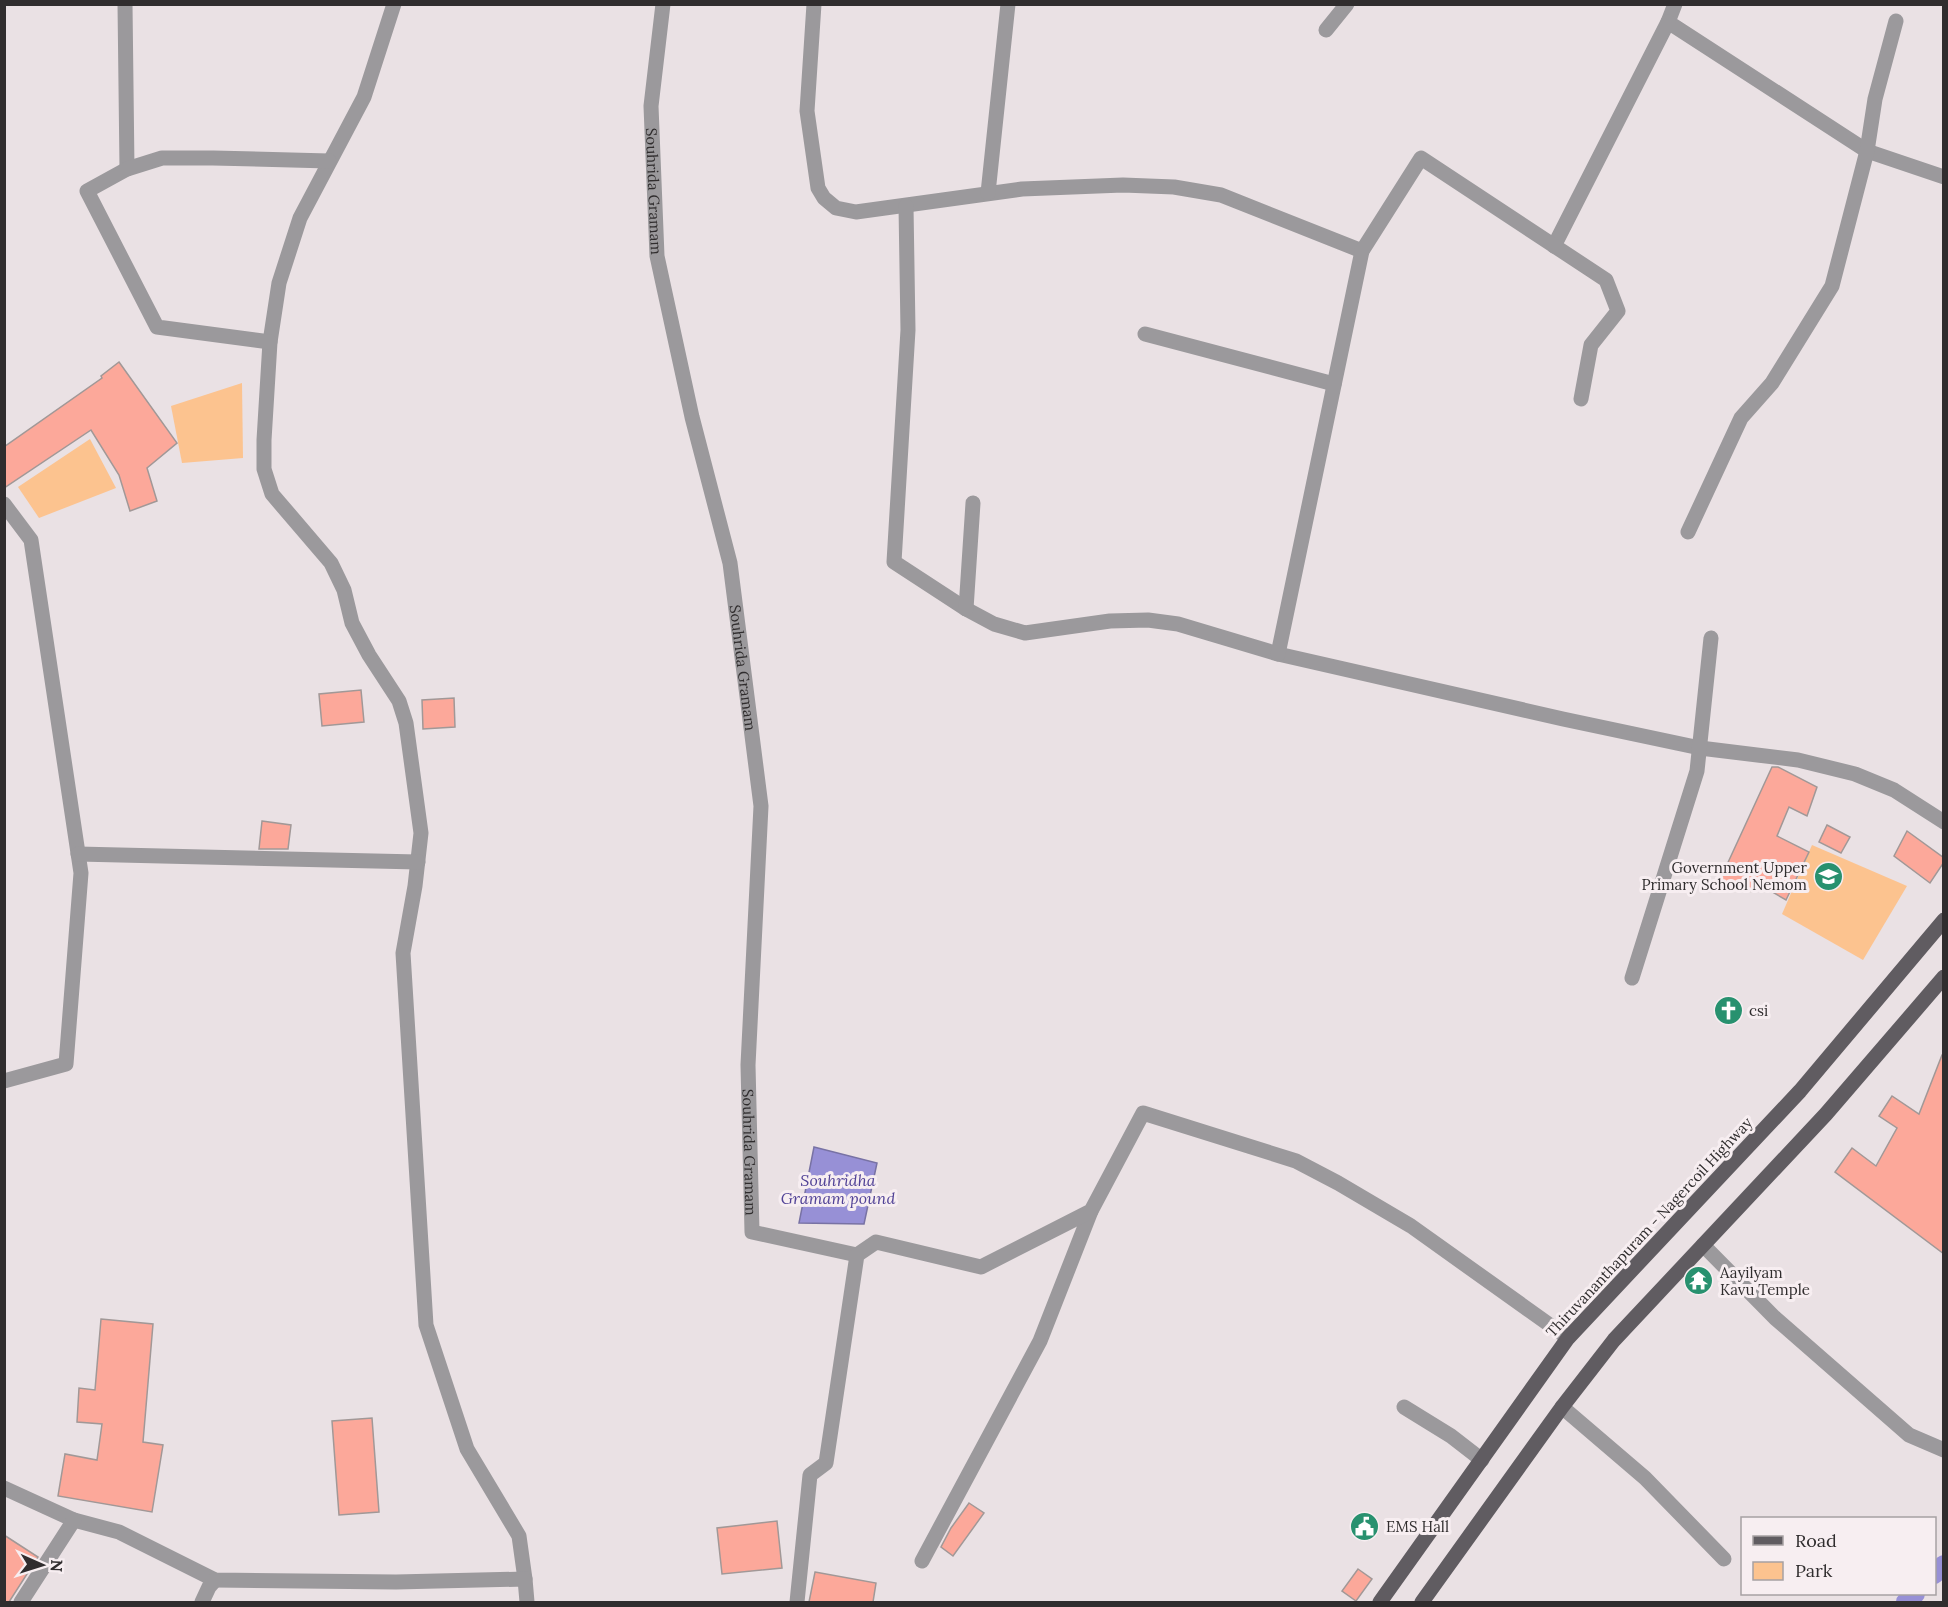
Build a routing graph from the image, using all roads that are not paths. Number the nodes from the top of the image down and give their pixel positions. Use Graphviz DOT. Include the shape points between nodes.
graph roads {
  1 [pos="125,4"];
  2 [pos="394,4"];
  3 [pos="663,4"];
  4 [pos="814,4"];
  5 [pos="1008,4"];
  6 [pos="1347,4"];
  7 [pos="1675,4"];
  8 [pos="1896,21"];
  9 [pos="1668,22"];
  10 [pos="1326,30"];
  11 [pos="1868,152"];
  12 [pos="329,161"];
  13 [pos="127,169"];
  14 [pos="1944,177"];
  15 [pos="988,193"];
  16 [pos="906,206"];
  17 [pos="1554,246"];
  18 [pos="1362,251"];
  19 [pos="1145,334"];
  20 [pos="270,342"];
  21 [pos="1334,384"];
  22 [pos="1581,399"];
  23 [pos="973,503"];
  24 [pos="4,504"];
  25 [pos="1688,532"];
  26 [pos="966,609"];
  27 [pos="1711,639"];
  28 [pos="1278,654"];
  29 [pos="1700,748"];
  30 [pos="1944,822"];
  31 [pos="78,854"];
  32 [pos="418,862"];
  33 [pos="1944,920"];
  34 [pos="1944,977"];
  35 [pos="1632,978"];
  36 [pos="4,1081"];
  37 [pos="1091,1211"];
  38 [pos="1704,1245"];
  39 [pos="857,1255"];
  40 [pos="1569,1338"];
  41 [pos="1404,1407"];
  42 [pos="1562,1407"];
  43 [pos="1944,1450"];
  44 [pos="1482,1460"];
  45 [pos="4,1488"];
  46 [pos="74,1520"];
  47 [pos="1724,1559"];
  48 [pos="921,1561"];
  49 [pos="525,1579"];
  50 [pos="215,1580"];
  51 [pos="21,1602"];
  52 [pos="202,1602"];
  53 [pos="527,1602"];
  54 [pos="797,1602"];
  55 [pos="1380,1602"];
  56 [pos="1422,1602"];
  1 -- 13 [label="street"];
  2 -- 12 [label="street" via="364,97"];
  3 -- 39 [label="street, Souhrida Gramam" via="651,106 657,256 692,417 730,563 761,806 747,1065 752,1232"];
  4 -- 16 [label="street" via="807,111 818,188 836,208 856,212"];
  5 -- 15 [label="street"];
  6 -- 10 [label="street"];
  7 -- 9 [label="street"];
  8 -- 11 [label="street" via="1875,99"];
  9 -- 11 [label="street"];
  9 -- 17 [label="street"];
  11 -- 14 [label="street"];
  11 -- 25 [label="street" via="1832,286 1772,383 1741,418"];
  12 -- 13 [label="street" via="162,158"];
  12 -- 20 [label="street" via="300,218 279,283"];
  13 -- 20 [label="street" via="87,191 157,327"];
  15 -- 16 [label="street"];
  15 -- 18 [label="street" via="1123,185 1174,187 1221,195"];
  16 -- 26 [label="street" via="908,330 894,562"];
  17 -- 18 [label="street" via="1421,158"];
  17 -- 22 [label="street" via="1605,280 1618,311 1591,345"];
  18 -- 21 [label="street"];
  19 -- 21 [label="street"];
  20 -- 32 [label="street" via="264,469 272,494 331,563 344,590 352,623 399,701 406,723 420,823"];
  21 -- 28 [label="street"];
  23 -- 26 [label="street"];
  24 -- 31 [label="street" via="30,540"];
  26 -- 28 [label="street" via="994,624 1025,633 1110,621 1178,624"];
  27 -- 29 [label="street"];
  28 -- 29 [label="street"];
  29 -- 30 [label="street" via="1798,760 1854,774 1894,790"];
  29 -- 35 [label="street" via="1697,771"];
  31 -- 32 [label="street"];
  31 -- 36 [label="street" via="81,873 66,1064"];
  32 -- 49 [label="street" via="403,953 426,1325 466,1449 519,1536"];
  33 -- 40 [label="main road, Thiruvananthapuram - Nagercoil Highway" via="1800,1091"];
  34 -- 38 [label="main road" via="1826,1114"];
  37 -- 39 [label="street" via="981,1267 876,1242"];
  37 -- 40 [label="street" via="1143,1113 1296,1161 1338,1182 1410,1226"];
  37 -- 48 [label="street" via="1040,1341"];
  38 -- 42 [label="main road" via="1614,1340"];
  38 -- 43 [label="street" via="1774,1318 1910,1435"];
  39 -- 54 [label="street" via="826,1463 810,1475"];
  40 -- 44 [label="main road, Thiruvananthapuram - Nagercoil Highway"];
  41 -- 44 [label="street"];
  42 -- 47 [label="street" via="1645,1478"];
  42 -- 56 [label="main road"];
  44 -- 55 [label="main road, Thiruvananthapuram - Nagercoil Highway"];
  45 -- 46 [label="street"];
  46 -- 50 [label="street" via="119,1532"];
  46 -- 51 [label="street"];
  49 -- 50 [label="street"];
  49 -- 53 [label="street"];
  50 -- 52 [label="street"];
}
